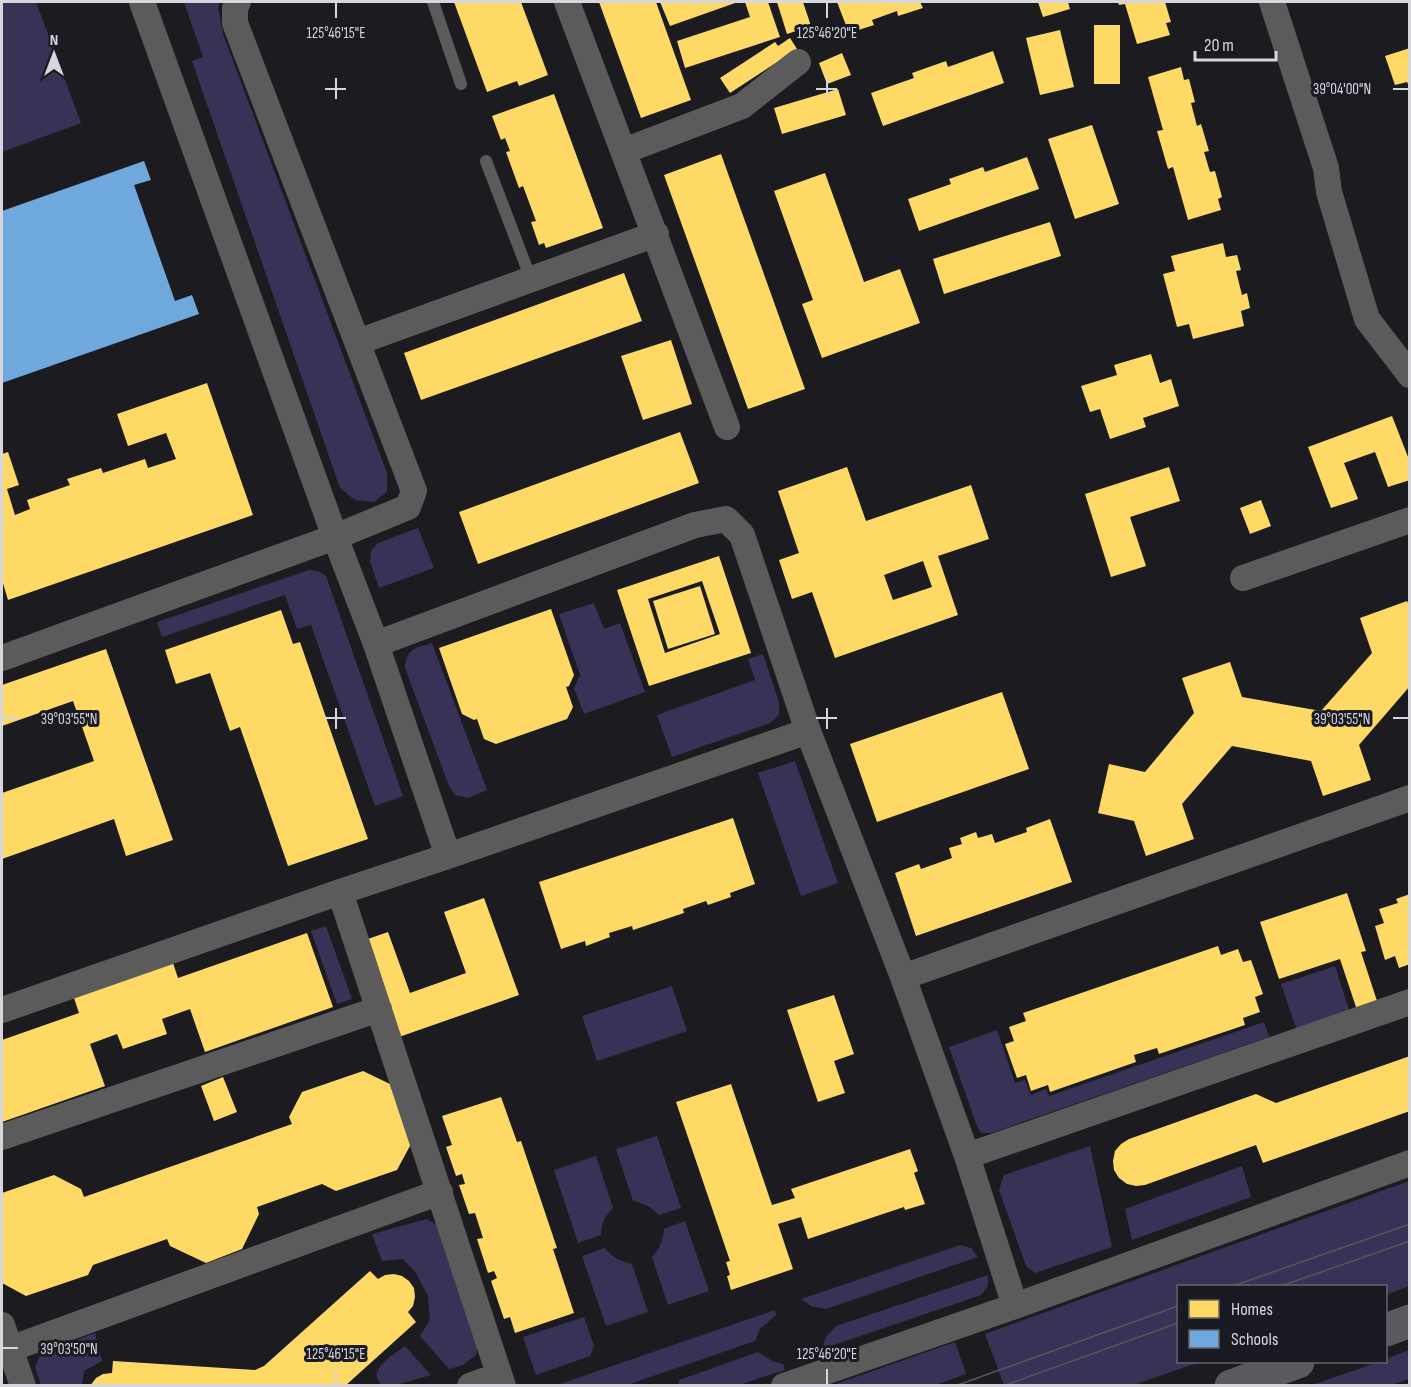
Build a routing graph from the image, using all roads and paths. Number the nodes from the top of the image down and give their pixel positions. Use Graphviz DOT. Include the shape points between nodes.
graph roads {
  1 [pos="142,2"];
  2 [pos="237,2"];
  3 [pos="433,2"];
  4 [pos="567,2"];
  5 [pos="1272,2"];
  6 [pos="798,62"];
  7 [pos="461,84"];
  8 [pos="624,151"];
  9 [pos="486,161"];
  10 [pos="656,234"];
  11 [pos="531,279"];
  12 [pos="358,342"];
  13 [pos="1410,375"];
  14 [pos="727,427"];
  15 [pos="1410,520"];
  16 [pos="335,537"];
  17 [pos="1243,578"];
  18 [pos="376,644"];
  19 [pos="2,658"];
  20 [pos="808,730"];
  21 [pos="1410,798"];
  22 [pos="448,856"];
  23 [pos="340,892"];
  24 [pos="903,977"];
  25 [pos="1410,1002"];
  26 [pos="379,1009"];
  27 [pos="2,1010"];
  28 [pos="2,1137"];
  29 [pos="966,1156"];
  30 [pos="1410,1163"];
  31 [pos="440,1192"];
  32 [pos="1015,1306"];
  33 [pos="1410,1321"];
  34 [pos="2,1325"];
  35 [pos="1387,1330"];
  36 [pos="10,1349"];
  37 [pos="1295,1363"];
  38 [pos="501,1380"];
  39 [pos="23,1386"];
  40 [pos="470,1386"];
  41 [pos="784,1386"];
  42 [pos="1231,1386"];
  1 -- 16 [label="street"];
  2 -- 12 [label="street" via="235,23"];
  3 -- 7 [label="lane"];
  4 -- 8 [label="street"];
  5 -- 13 [label="street" via="1326,168 1329,192 1367,319"];
  6 -- 8 [label="street" via="742,106"];
  8 -- 10 [label="street"];
  9 -- 11 [label="lane"];
  10 -- 11 [label="street"];
  10 -- 14 [label="street"];
  11 -- 12 [label="street"];
  12 -- 16 [label="street" via="414,491 408,507"];
  15 -- 17 [label="street"];
  16 -- 18 [label="street"];
  16 -- 19 [label="street"];
  18 -- 20 [label="street" via="695,525 726,519 742,535"];
  18 -- 22 [label="street"];
  20 -- 22 [label="street"];
  20 -- 24 [label="street"];
  21 -- 24 [label="street"];
  22 -- 23 [label="street"];
  23 -- 26 [label="street"];
  23 -- 27 [label="street"];
  24 -- 29 [label="street"];
  25 -- 29 [label="street"];
  26 -- 28 [label="street"];
  26 -- 31 [label="street"];
  29 -- 32 [label="street"];
  30 -- 32 [label="street"];
  31 -- 36 [label="street"];
  31 -- 38 [label="street"];
  32 -- 41 [label="street"];
  33 -- 35 [label="highway"];
  34 -- 36 [label="street"];
  36 -- 39 [label="street"];
  37 -- 42 [label="highway"];
  38 -- 40 [label="street"];
}
